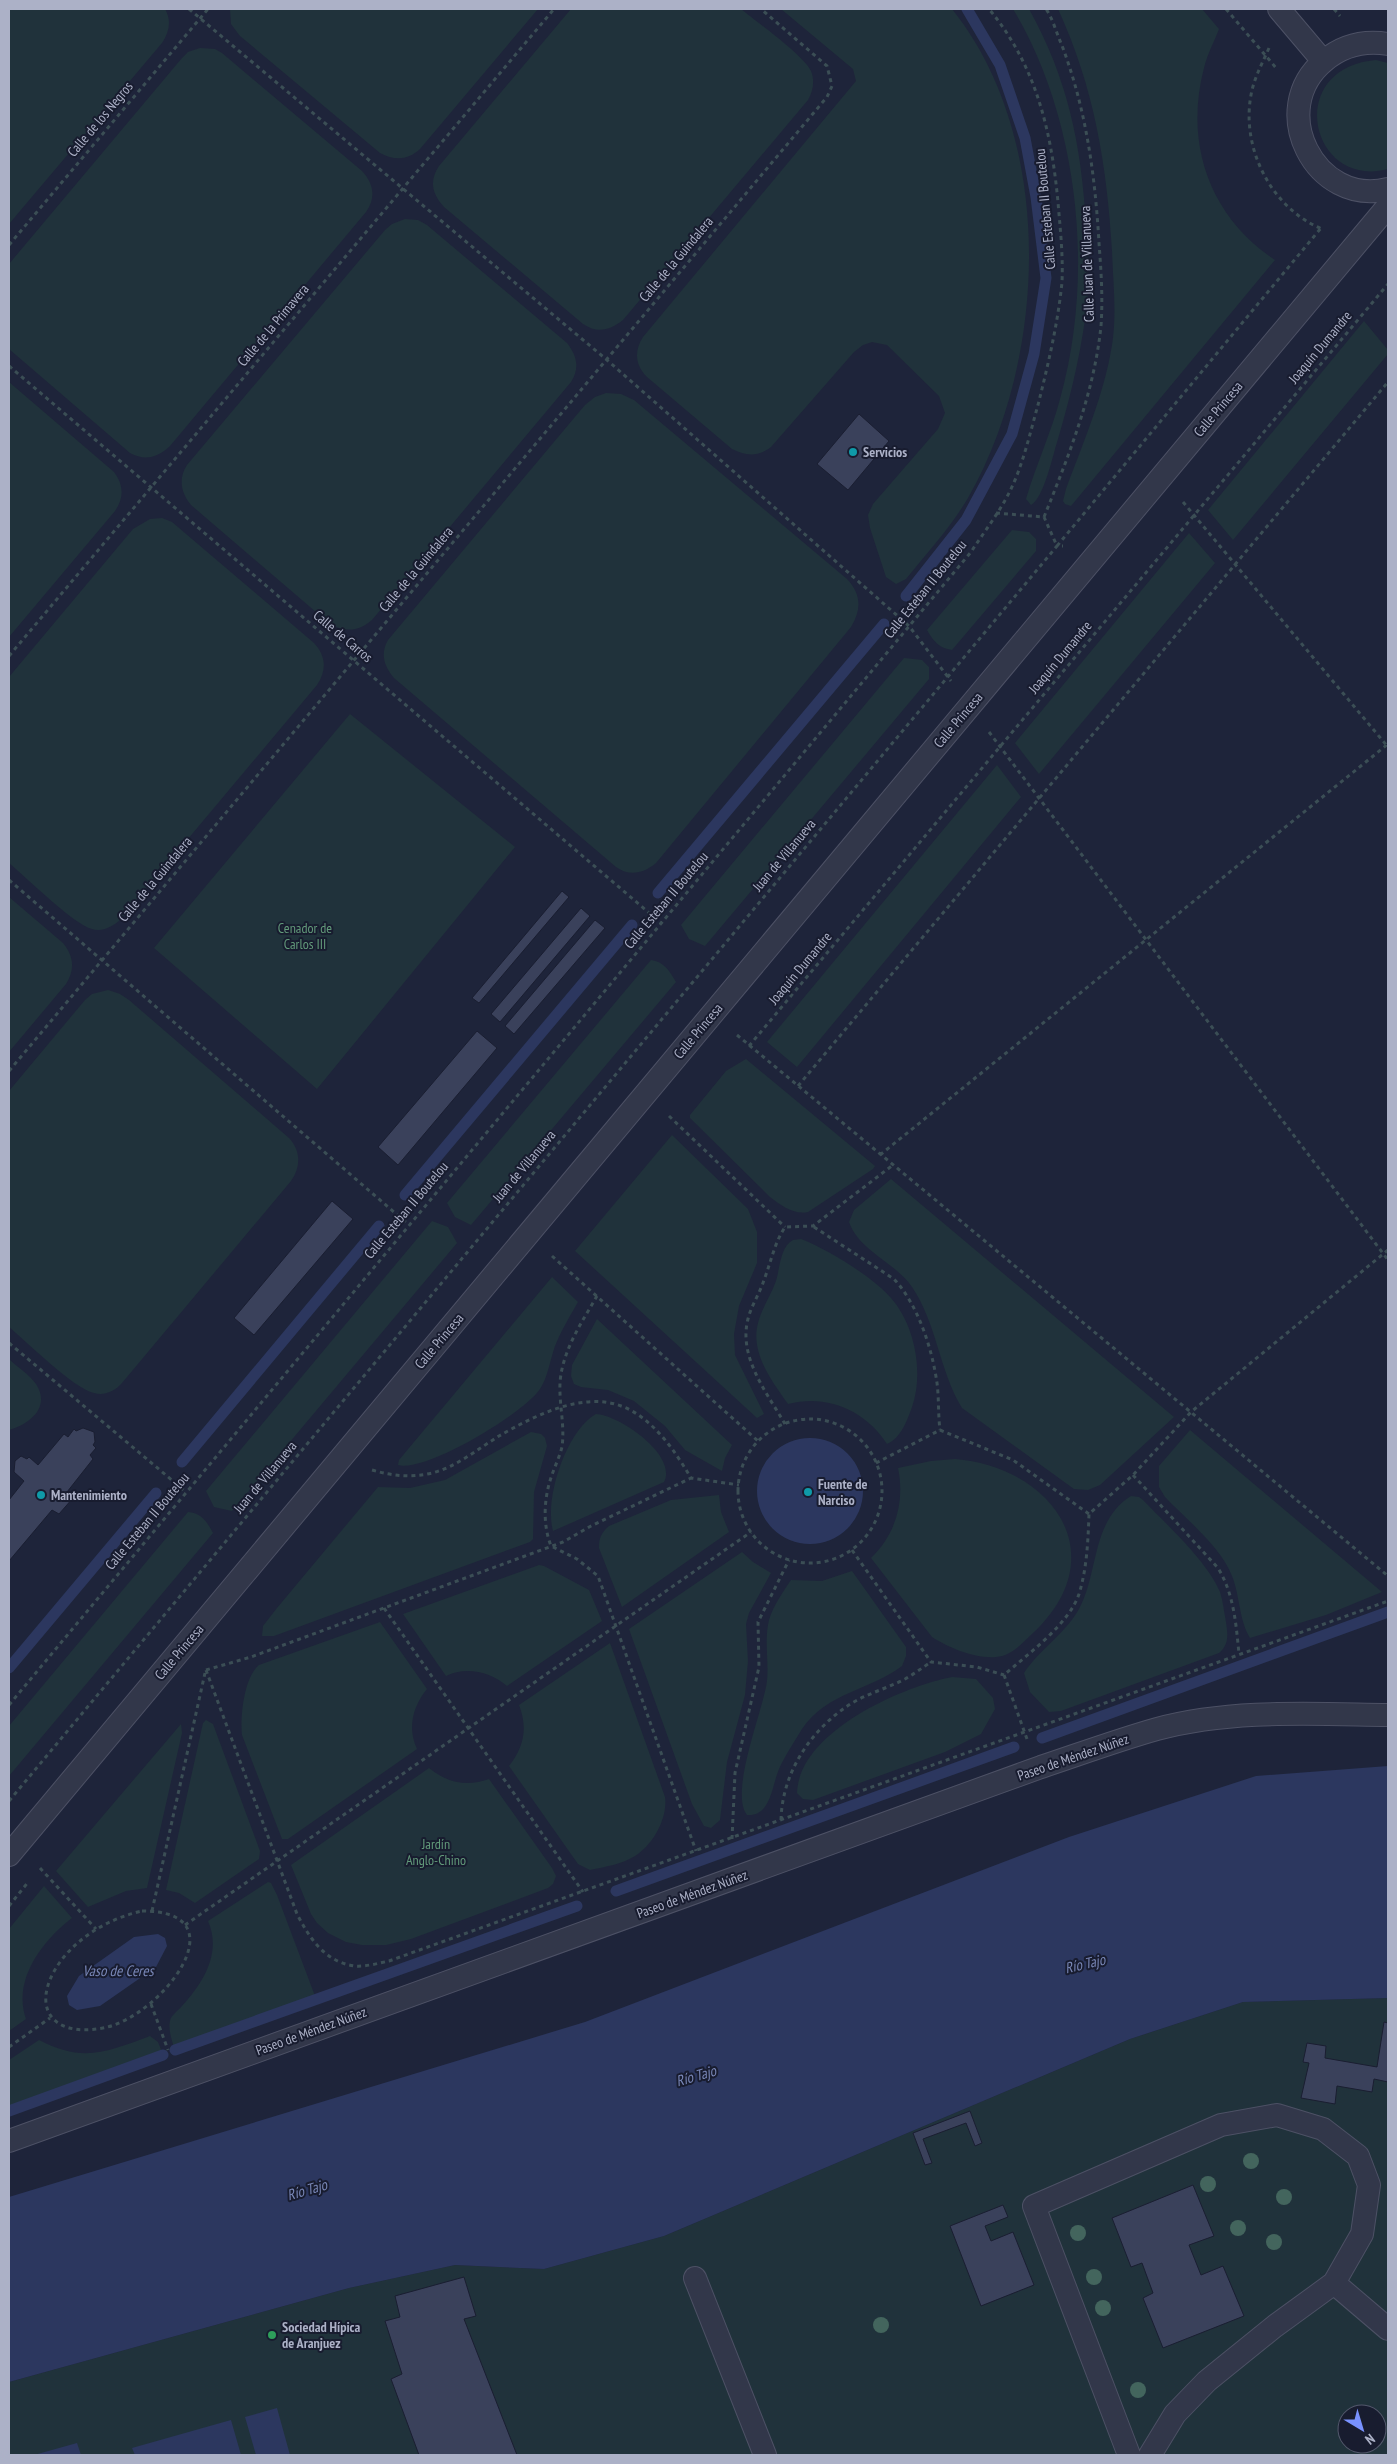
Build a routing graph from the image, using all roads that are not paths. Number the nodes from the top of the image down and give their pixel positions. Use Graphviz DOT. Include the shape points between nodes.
graph roads {
  1 [pos="1279,9"];
  2 [pos="1388,44"];
  3 [pos="1323,62"];
  4 [pos="1388,189"];
  5 [pos="1388,206"];
  6 [pos="1388,1715"];
  7 [pos="9,1855"];
  8 [pos="9,2141"];
  9 [pos="695,2278"];
  10 [pos="1334,2283"];
  11 [pos="1388,2329"];
  12 [pos="765,2455"];
  13 [pos="1129,2455"];
  14 [pos="1150,2455"];
  1 -- 3 [label="lane"];
  2 -- 3 [label="lane" via="1347,46"];
  3 -- 4 [label="lane" via="1310,75 1301,98 1298,120 1300,135 1314,163 1338,182 1352,188"];
  5 -- 7 [label="lane, Calle Princesa"];
  6 -- 8 [label="lane, Paseo de Méndez Núñez" via="1276,1714 1199,1721 1158,1729 1037,1769"];
  9 -- 12 [label="lane"];
  10 -- 11 [label="lane"];
  10 -- 13 [label="lane" via="1362,2234 1369,2185 1358,2156 1323,2129 1277,2115 1221,2125 1034,2206"];
  10 -- 14 [label="lane" via="1207,2381 1176,2414"];
}
